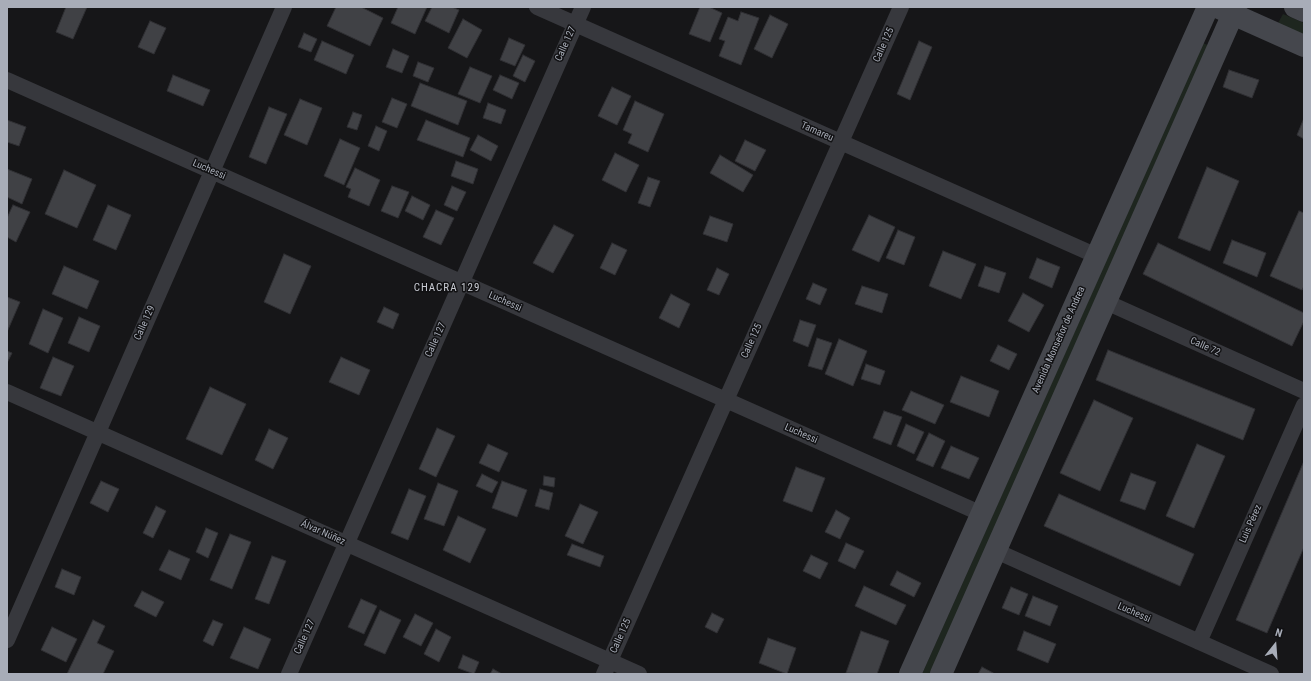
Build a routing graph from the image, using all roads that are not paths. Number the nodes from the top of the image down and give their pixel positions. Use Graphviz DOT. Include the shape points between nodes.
graph roads {
  1 [pos="284,7"];
  2 [pos="537,7"];
  3 [pos="583,7"];
  4 [pos="901,7"];
  5 [pos="1208,7"];
  6 [pos="1295,7"];
  7 [pos="1229,9"];
  8 [pos="1304,11"];
  9 [pos="575,24"];
  10 [pos="1304,46"];
  11 [pos="7,80"];
  12 [pos="841,142"];
  13 [pos="212,171"];
  14 [pos="1097,256"];
  15 [pos="461,282"];
  16 [pos="1106,302"];
  17 [pos="1304,391"];
  18 [pos="7,392"];
  19 [pos="726,400"];
  20 [pos="1304,405"];
  21 [pos="97,432"];
  22 [pos="982,514"];
  23 [pos="346,544"];
  24 [pos="996,551"];
  25 [pos="7,640"];
  26 [pos="1199,642"];
  27 [pos="607,667"];
  28 [pos="289,674"];
  29 [pos="639,674"];
  30 [pos="910,674"];
  31 [pos="941,674"];
  32 [pos="1271,674"];
  1 -- 13 [label="street, Calle 129"];
  2 -- 9 [label="street, Tamareu"];
  3 -- 9 [label="street, Calle 127"];
  4 -- 12 [label="street, Calle 125"];
  5 -- 14 [label="main road, Avenida Monseñor de Andrea"];
  6 -- 8 [label="main road"];
  7 -- 10 [label="main road"];
  7 -- 16 [label="main road"];
  9 -- 12 [label="street, Tamareu"];
  9 -- 15 [label="street, Calle 127"];
  11 -- 13 [label="street, Luchessi"];
  12 -- 14 [label="street, Tamareu"];
  12 -- 19 [label="street, Calle 125"];
  13 -- 15 [label="street, Luchessi"];
  13 -- 21 [label="street, Calle 129"];
  14 -- 22 [label="main road, Avenida Monseñor de Andrea"];
  15 -- 19 [label="street, Luchessi"];
  15 -- 23 [label="street, Calle 127"];
  16 -- 17 [label="street, Calle 72"];
  16 -- 24 [label="main road"];
  18 -- 21 [label="street, Álvar Núñez"];
  19 -- 22 [label="street, Luchessi"];
  19 -- 27 [label="street, Calle 125"];
  20 -- 26 [label="street, Luis Pérez"];
  21 -- 23 [label="street, Álvar Núñez"];
  21 -- 25 [label="street, Calle 129"];
  22 -- 30 [label="main road, Avenida Monseñor de Andrea"];
  23 -- 27 [label="street, Álvar Núñez"];
  23 -- 28 [label="street, Calle 127"];
  24 -- 26 [label="street, Luchessi"];
  24 -- 31 [label="main road"];
  26 -- 32 [label="street, Luchessi"];
  27 -- 29 [label="street, Álvar Núñez"];
}
